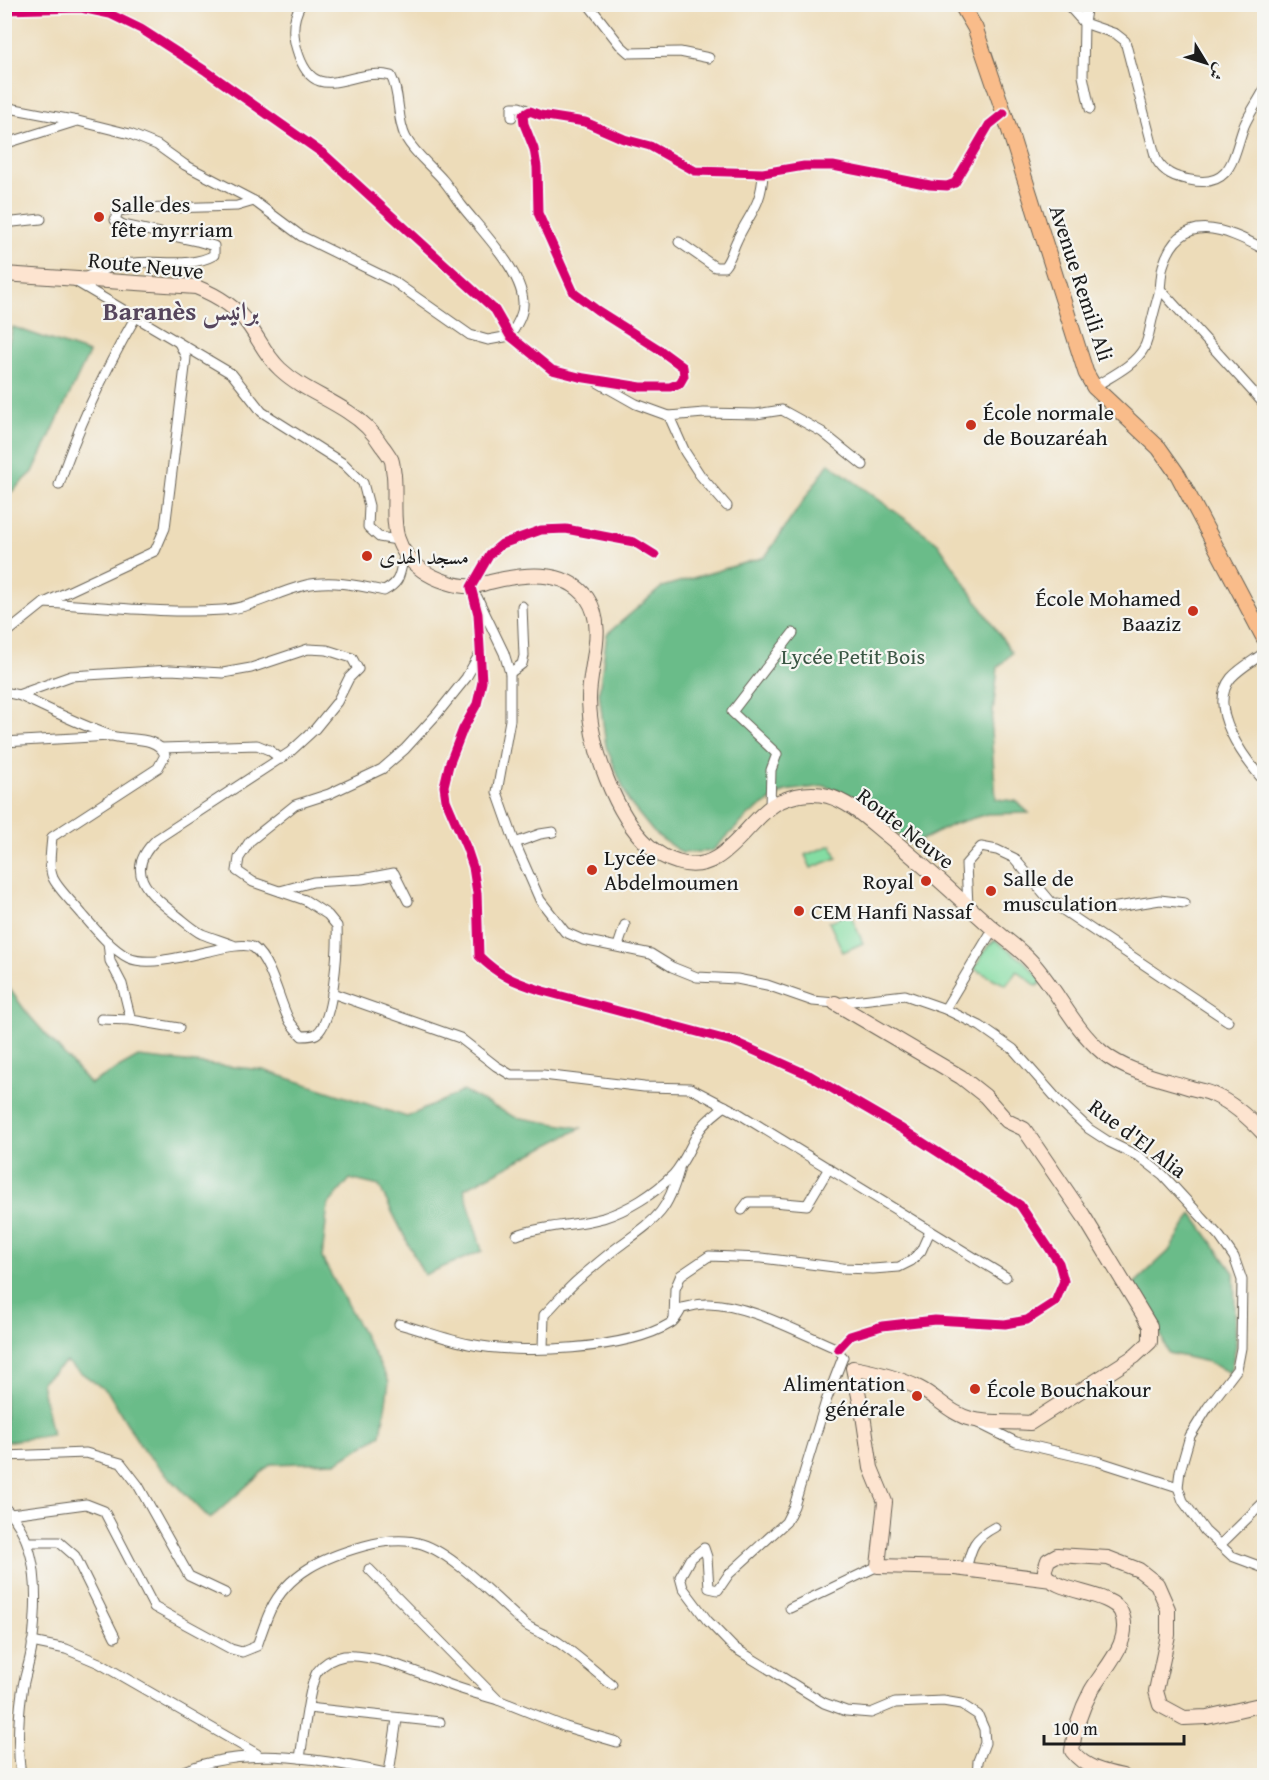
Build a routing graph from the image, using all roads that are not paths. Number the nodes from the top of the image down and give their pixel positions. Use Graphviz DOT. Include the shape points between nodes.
graph roads {
  1 [pos="301,4"];
  2 [pos="588,4"];
  3 [pos="961,4"];
  4 [pos="1067,4"];
  5 [pos="1087,4"];
  6 [pos="4,10"];
  7 [pos="1084,23"];
  8 [pos="709,58"];
  9 [pos="1264,90"];
  10 [pos="4,107"];
  11 [pos="1090,109"];
  12 [pos="530,111"];
  13 [pos="1004,113"];
  14 [pos="512,117"];
  15 [pos="78,121"];
  16 [pos="4,144"];
  17 [pos="763,173"];
  18 [pos="254,201"];
  19 [pos="41,219"];
  20 [pos="4,223"];
  21 [pos="679,242"];
  22 [pos="1264,249"];
  23 [pos="4,274"];
  24 [pos="76,279"];
  25 [pos="1160,289"];
  26 [pos="135,318"];
  27 [pos="510,336"];
  28 [pos="179,343"];
  29 [pos="592,379"];
  30 [pos="1094,387"];
  31 [pos="1264,404"];
  32 [pos="669,416"];
  33 [pos="863,465"];
  34 [pos="59,485"];
  35 [pos="727,506"];
  36 [pos="397,540"];
  37 [pos="405,555"];
  38 [pos="656,555"];
  39 [pos="471,587"];
  40 [pos="44,603"];
  41 [pos="522,606"];
  42 [pos="1259,618"];
  43 [pos="793,633"];
  44 [pos="4,635"];
  45 [pos="1264,638"];
  46 [pos="1264,653"];
  47 [pos="479,655"];
  48 [pos="510,673"];
  49 [pos="4,692"];
  50 [pos="18,695"];
  51 [pos="113,736"];
  52 [pos="4,742"];
  53 [pos="166,751"];
  54 [pos="281,759"];
  55 [pos="1264,781"];
  56 [pos="770,807"];
  57 [pos="553,832"];
  58 [pos="515,843"];
  59 [pos="280,891"];
  60 [pos="408,901"];
  61 [pos="1051,902"];
  62 [pos="1185,903"];
  63 [pos="968,906"];
  64 [pos="625,925"];
  65 [pos="993,929"];
  66 [pos="108,942"];
  67 [pos="234,945"];
  68 [pos="618,946"];
  69 [pos="332,993"];
  70 [pos="835,1003"];
  71 [pos="945,1009"];
  72 [pos="101,1019"];
  73 [pos="131,1020"];
  74 [pos="1228,1021"];
  75 [pos="179,1028"];
  76 [pos="725,1106"];
  77 [pos="1264,1134"];
  78 [pos="681,1165"];
  79 [pos="829,1168"];
  80 [pos="742,1210"];
  81 [pos="930,1230"];
  82 [pos="517,1235"];
  83 [pos="1006,1277"];
  84 [pos="674,1322"];
  85 [pos="399,1324"];
  86 [pos="543,1348"];
  87 [pos="840,1353"];
  88 [pos="853,1368"];
  89 [pos="969,1419"];
  90 [pos="4,1456"];
  91 [pos="1178,1487"];
  92 [pos="1264,1502"];
  93 [pos="8,1510"];
  94 [pos="995,1527"];
  95 [pos="27,1542"];
  96 [pos="1220,1545"];
  97 [pos="878,1566"];
  98 [pos="1264,1568"];
  99 [pos="369,1569"];
  100 [pos="966,1570"];
  101 [pos="1052,1580"];
  102 [pos="225,1593"];
  103 [pos="790,1608"];
  104 [pos="115,1637"];
  105 [pos="32,1642"];
  106 [pos="612,1685"];
  107 [pos="498,1700"];
  108 [pos="1264,1704"];
  109 [pos="308,1708"];
  110 [pos="397,1719"];
  111 [pos="440,1722"];
  112 [pos="617,1742"];
  113 [pos="257,1754"];
  114 [pos="300,1758"];
  115 [pos="389,1773"];
  116 [pos="18,1775"];
  117 [pos="172,1776"];
  118 [pos="402,1776"];
  119 [pos="493,1776"];
  120 [pos="510,1776"];
  121 [pos="977,1776"];
  122 [pos="1123,1776"];
  1 -- 27 [label="street" via="293,27 304,66 314,77 324,84 379,72 391,76 406,137 496,247 517,282 523,302"];
  2 -- 8 [label="street" via="629,52 680,52"];
  3 -- 13 [label="main road, Avenue Remili Ali" via="975,28"];
  4 -- 7 [label="street"];
  5 -- 7 [label="street"];
  6 -- 27 [label="street" via="81,8 110,14 141,29 325,155 495,310"];
  7 -- 9 [label="street" via="1125,41 1156,159 1171,176 1208,182 1223,175 1234,161 1245,126"];
  7 -- 11 [label="street" via="1083,76"];
  10 -- 15 [label="street"];
  12 -- 14 [label="street" via="512,107"];
  12 -- 17 [label="street" via="585,122 650,146 695,171"];
  12 -- 29 [label="street" via="523,116 537,167 538,213 574,292 682,367 684,376 680,383 670,387"];
  13 -- 17 [label="street" via="989,125 955,183 947,186 833,166"];
  13 -- 30 [label="main road, Avenue Remili Ali" via="1086,373"];
  15 -- 16 [label="street"];
  15 -- 18 [label="street" via="157,145 195,171"];
  17 -- 21 [label="street" via="758,205 724,267 715,267"];
  18 -- 24 [label="street" via="237,206 118,211 115,220 123,225 214,246 214,255 203,261 111,266"];
  18 -- 27 [label="street" via="301,236 393,281 470,335 488,340"];
  19 -- 20 [label="street"];
  22 -- 25 [label="street" via="1217,229 1195,228 1180,237 1169,251 1162,267"];
  23 -- 24 [label="street, Route Neuve"];
  24 -- 26 [label="street"];
  24 -- 36 [label="street, Route Neuve" via="196,287 231,305 282,371 350,412 377,438 392,460"];
  25 -- 30 [label="street" via="1145,347 1133,362"];
  25 -- 31 [label="street"];
  26 -- 28 [label="street"];
  26 -- 34 [label="street" via="89,405"];
  27 -- 29 [label="street" via="552,370"];
  28 -- 36 [label="street" via="232,374 262,412 344,464 363,483 369,506 368,527 378,537"];
  28 -- 40 [label="street" via="186,357 185,367 165,528 155,551"];
  29 -- 32 [label="street" via="636,404"];
  30 -- 42 [label="main road, Avenue Remili Ali" via="1158,448 1178,475"];
  32 -- 33 [label="street" via="782,410 822,432"];
  32 -- 35 [label="street" via="685,452"];
  36 -- 37 [label="street, Route Neuve"];
  37 -- 39 [label="street, Route Neuve" via="424,572"];
  37 -- 40 [label="street" via="399,580 384,591 350,584 303,586 224,610"];
  38 -- 39 [label="street" via="634,542 566,529 541,530 502,544 490,554"];
  39 -- 47 [label="street" via="478,614"];
  39 -- 48 [label="street"];
  39 -- 56 [label="street, Route Neuve" via="541,575 562,579 588,600 597,636 589,697 591,728 601,765 636,830 666,859 703,865 718,858"];
  40 -- 44 [label="street"];
  41 -- 48 [label="street" via="524,656 522,664"];
  42 -- 45 [label="main road, Avenue Remili Ali"];
  43 -- 56 [label="street" via="732,712 777,754 771,770"];
  46 -- 55 [label="street" via="1229,681 1224,710 1235,743"];
  47 -- 59 [label="street" via="437,714 382,769 295,805 250,841 239,858 237,871 253,882"];
  47 -- 87 [label="street" via="482,682 477,704 463,729 444,786 473,867 479,956 495,972 520,983 735,1042 809,1075 1020,1205 1059,1263 1064,1281 1055,1302 1027,1320 1005,1324 935,1320 882,1326 850,1336"];
  48 -- 58 [label="street, Rue d'El Alia" via="510,720 498,792"];
  49 -- 50 [label="street"];
  50 -- 51 [label="street"];
  50 -- 54 [label="street" via="71,676 170,670 223,673 308,649 352,658 358,669 337,702 315,729"];
  51 -- 52 [label="street"];
  51 -- 53 [label="street" via="153,742"];
  53 -- 54 [label="street" via="257,745"];
  53 -- 66 [label="street" via="158,768 52,837 53,879"];
  54 -- 67 [label="street" via="157,839 146,850 141,866 143,884 159,901 199,933"];
  56 -- 63 [label="street, Route Neuve" via="808,794 828,796 853,808"];
  57 -- 58 [label="street"];
  58 -- 68 [label="street, Rue d'El Alia" via="540,900 565,932 583,940"];
  59 -- 60 [label="street" via="314,882 393,873"];
  59 -- 69 [label="street" via="305,900 338,926"];
  61 -- 62 [label="street" via="1105,909 1160,900"];
  61 -- 63 [label="street" via="1014,858 981,847 966,864"];
  61 -- 74 [label="street"];
  63 -- 65 [label="street, Route Neuve"];
  64 -- 68 [label="street"];
  65 -- 71 [label="street"];
  65 -- 77 [label="street, Route Neuve" via="1028,957 1087,1038 1105,1055 1127,1067 1216,1095"];
  66 -- 67 [label="street" via="128,958 144,961 190,957"];
  66 -- 73 [label="street" via="110,961 122,984"];
  67 -- 69 [label="street" via="256,949 266,963 289,1021 302,1036 315,1035 322,1028"];
  68 -- 70 [label="street, Rue d'El Alia" via="651,954 697,977 737,979 813,1001"];
  69 -- 76 [label="street" via="460,1038 511,1075 690,1088"];
  70 -- 71 [label="street, Rue d'El Alia" via="904,994"];
  70 -- 89 [label="street" via="961,1077 986,1096 1008,1121 1024,1129 1083,1215 1150,1326 1150,1342 1134,1356 1030,1423"];
  71 -- 91 [label="street, Rue d'El Alia" via="980,1026 1013,1049 1089,1129 1163,1175 1234,1257 1242,1280 1237,1369 1190,1436"];
  72 -- 73 [label="street"];
  73 -- 75 [label="street"];
  76 -- 78 [label="street" via="699,1131"];
  76 -- 79 [label="street"];
  78 -- 82 [label="street" via="653,1192 624,1210"];
  78 -- 86 [label="street" via="674,1191 648,1226 578,1280 544,1315"];
  79 -- 80 [label="street" via="807,1205 748,1202"];
  79 -- 81 [label="street"];
  81 -- 83 [label="street"];
  81 -- 84 [label="street" via="921,1251 911,1262 899,1267 842,1268 709,1256 681,1275 675,1289"];
  84 -- 86 [label="street" via="625,1341"];
  84 -- 87 [label="street" via="682,1308 705,1304 732,1307 774,1321"];
  85 -- 86 [label="street" via="470,1344"];
  87 -- 88 [label="street"];
  87 -- 121 [label="street" via="786,1522 729,1574 718,1590 710,1588 704,1548 690,1559 680,1577 683,1588 733,1647 824,1703 846,1711 871,1713 895,1703 962,1704 978,1715 984,1729 985,1743"];
  88 -- 89 [label="street" via="920,1388"];
  88 -- 97 [label="street" via="871,1468 885,1502"];
  89 -- 91 [label="street" via="1016,1442 1097,1461"];
  90 -- 102 [label="street" via="86,1453 121,1463 138,1485 189,1576"];
  91 -- 96 [label="street" via="1183,1501"];
  92 -- 96 [label="street"];
  93 -- 95 [label="street"];
  93 -- 106 [label="street" via="86,1504 104,1511 154,1607 242,1652 257,1646 280,1594 313,1564 374,1544 407,1540 425,1545 465,1571 529,1627 557,1641"];
  94 -- 100 [label="street" via="970,1547"];
  95 -- 104 [label="street" via="59,1542 75,1556"];
  95 -- 105 [label="street" via="34,1565"];
  96 -- 98 [label="street" via="1232,1556"];
  97 -- 100 [label="street"];
  97 -- 103 [label="street"];
  99 -- 107 [label="street"];
  100 -- 101 [label="street"];
  101 -- 108 [label="street" via="1045,1569 1048,1560 1057,1555 1080,1555 1108,1558 1139,1570 1157,1584 1168,1609 1168,1635 1156,1691 1160,1705 1171,1712 1184,1718 1207,1717"];
  101 -- 122 [label="street" via="1112,1602 1120,1611 1123,1639 1080,1714 1072,1751 1080,1761 1102,1772"];
  105 -- 113 [label="street" via="66,1649 99,1663"];
  105 -- 116 [label="street" via="22,1692"];
  107 -- 109 [label="street" via="404,1667 345,1656 330,1660 316,1673"];
  107 -- 112 [label="street"];
  109 -- 110 [label="street"];
  109 -- 114 [label="street"];
  110 -- 111 [label="street"];
  110 -- 115 [label="street"];
  113 -- 114 [label="street"];
  113 -- 117 [label="street" via="209,1762"];
  114 -- 115 [label="street"];
  115 -- 118 [label="street"];
  119 -- 120 [label="street"];
}
